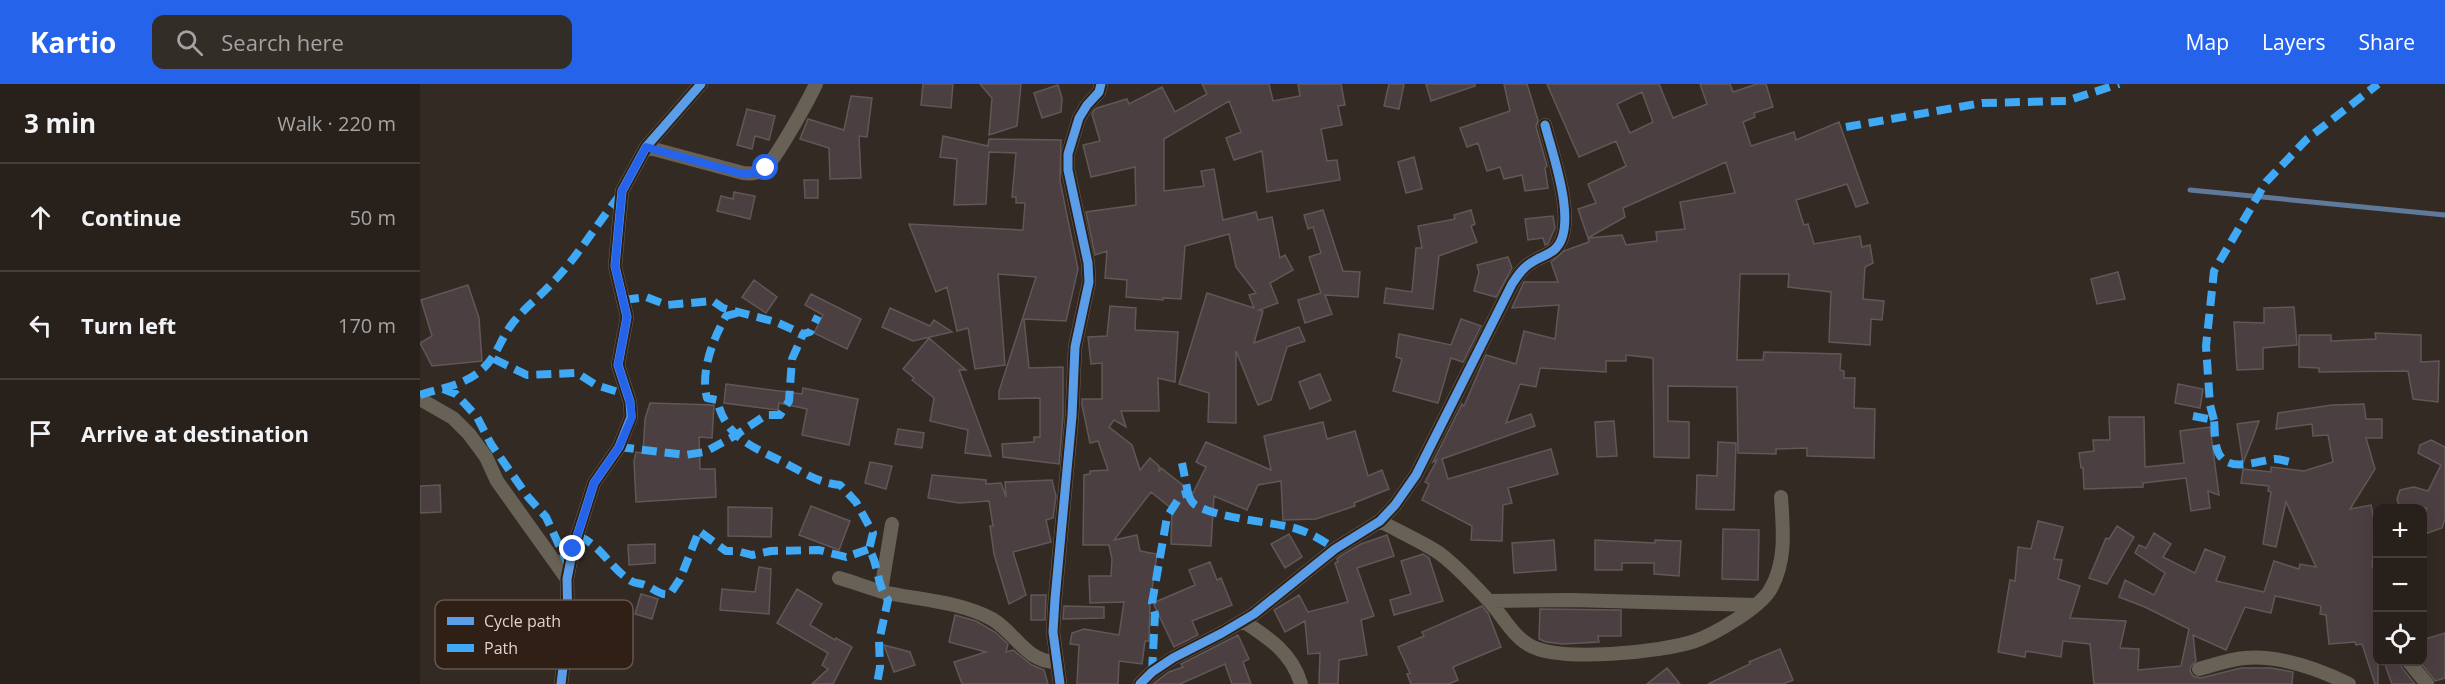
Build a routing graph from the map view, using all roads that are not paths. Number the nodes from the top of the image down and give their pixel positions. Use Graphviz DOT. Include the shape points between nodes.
graph roads {
  1 [pos="701,84"];
  2 [pos="816,84"];
  3 [pos="1104,86"];
  4 [pos="1545,125"];
  5 [pos="646,147"];
  6 [pos="420,399"];
  7 [pos="1781,497"];
  8 [pos="1380,521"];
  9 [pos="892,524"];
  10 [pos="839,578"];
  11 [pos="567,579"];
  12 [pos="881,591"];
  13 [pos="567,600"];
  14 [pos="1490,601"];
  15 [pos="1755,605"];
  16 [pos="1243,621"];
  17 [pos="1056,662"];
  18 [pos="2412,666"];
  19 [pos="563,669"];
  20 [pos="2199,669"];
  21 [pos="561,684"];
  22 [pos="1060,684"];
  23 [pos="1140,684"];
  24 [pos="1301,684"];
  25 [pos="2349,684"];
  26 [pos="2427,684"];
  1 -- 5 [label="street"];
  2 -- 5 [label="street" via="777,152 766,168 758,172 743,174"];
  3 -- 17 [label="street" via="1079,118 1068,154 1089,282 1075,347 1054,599"];
  4 -- 8 [label="street" via="1561,185 1563,239 1556,250 1532,261 1512,284 1416,475"];
  5 -- 11 [label="street" via="622,191 615,266 627,317 618,365 632,417 619,447 594,483"];
  6 -- 11 [label="street" via="453,418 469,434 497,481"];
  7 -- 15 [label="street" via="1784,540 1780,572 1768,593"];
  8 -- 14 [label="street" via="1438,552"];
  8 -- 16 [label="street" via="1335,549"];
  9 -- 12 [label="street"];
  10 -- 12 [label="street"];
  11 -- 13 [label="street"];
  12 -- 17 [label="street" via="974,611 993,620 1035,658"];
  14 -- 15 [label="street"];
  14 -- 15 [label="street" via="1519,637 1533,647 1552,653 1600,655 1696,641"];
  16 -- 23 [label="street" via="1173,658"];
  16 -- 24 [label="street" via="1286,653"];
  17 -- 22 [label="street"];
  18 -- 26 [label="street"];
  19 -- 21 [label="street"];
  20 -- 25 [label="street" via="2243,658 2264,658 2285,661"];
}
